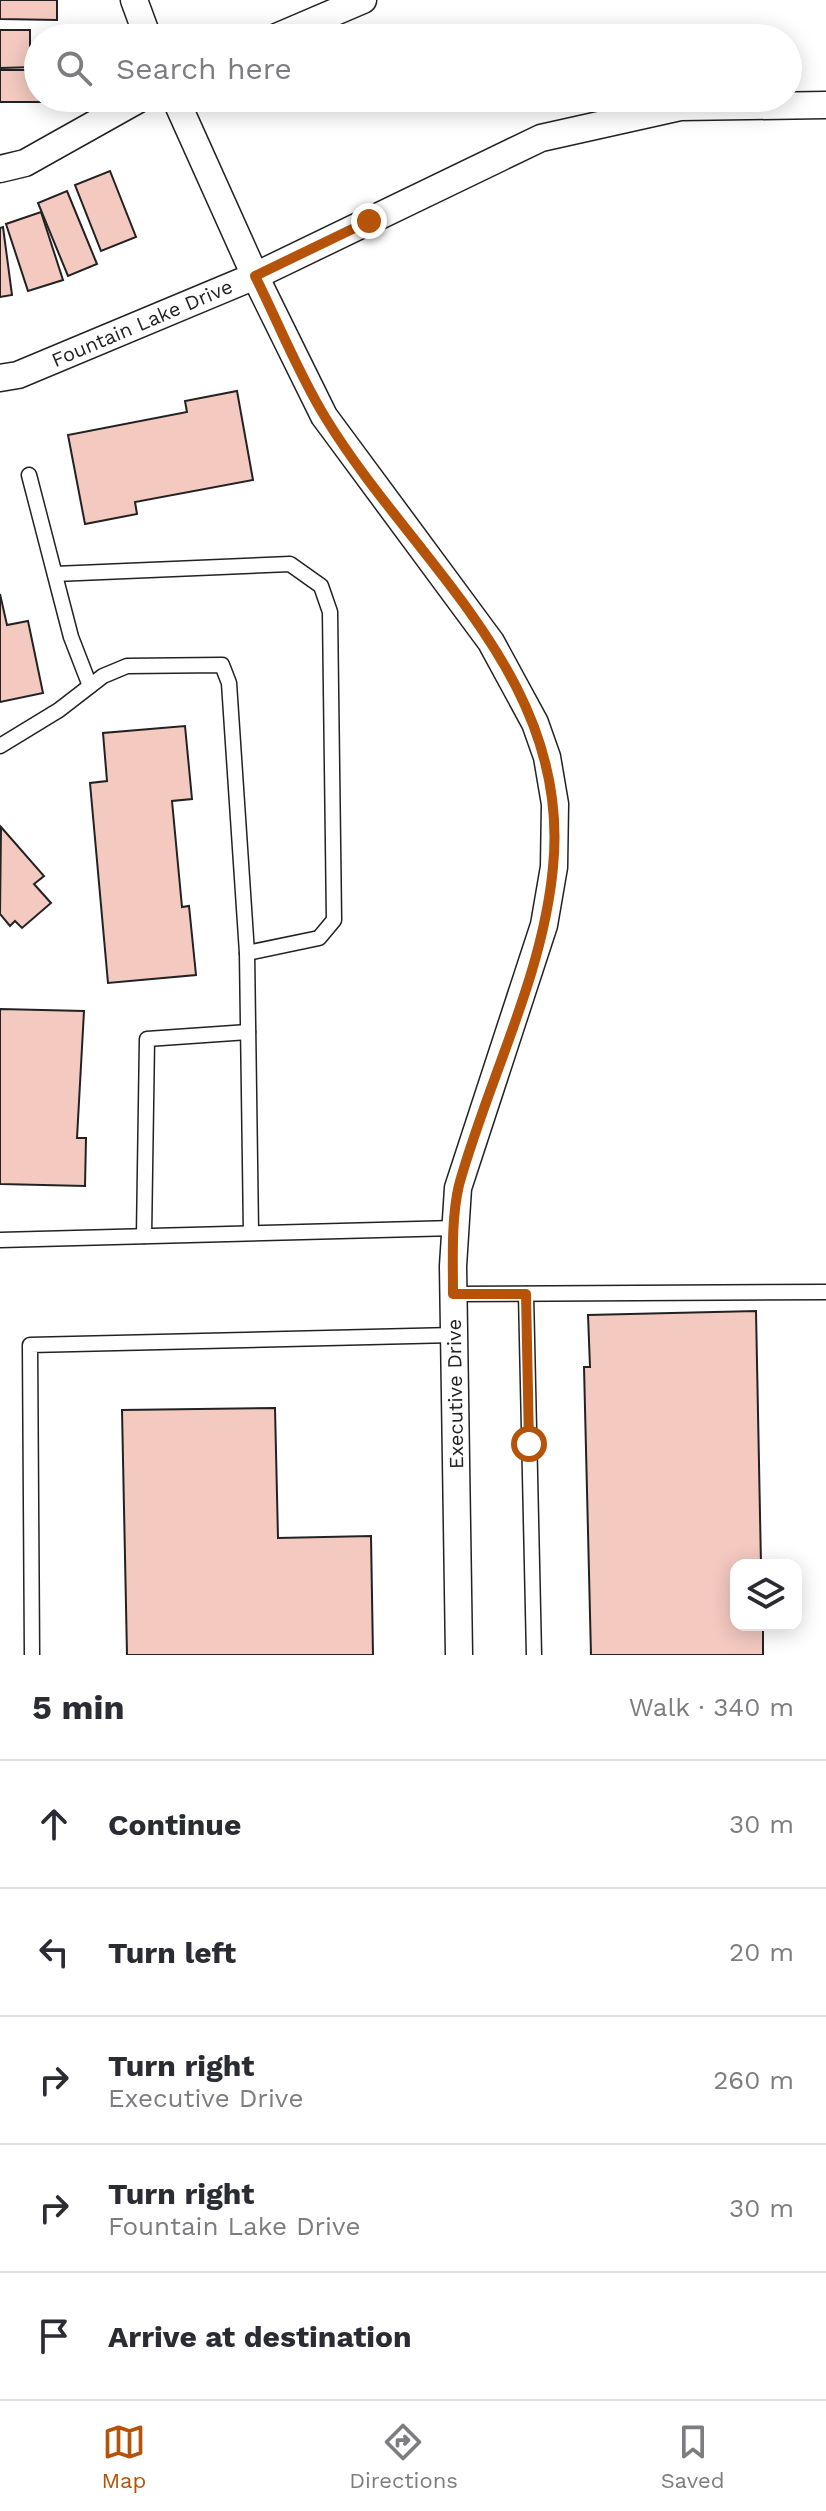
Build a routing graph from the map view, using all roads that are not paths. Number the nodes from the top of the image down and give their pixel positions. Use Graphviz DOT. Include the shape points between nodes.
graph roads {
  1 [pos="134,0"];
  2 [pos="363,0"];
  3 [pos="143,24"];
  4 [pos="307,24"];
  5 [pos="802,105"];
  6 [pos="826,105"];
  7 [pos="116,112"];
  8 [pos="181,112"];
  9 [pos="658,112"];
  10 [pos="0,169"];
  11 [pos="255,276"];
  12 [pos="0,378"];
  13 [pos="29,475"];
  14 [pos="55,574"];
  15 [pos="90,686"];
  16 [pos="0,746"];
  17 [pos="247,953"];
  18 [pos="248,1032"];
  19 [pos="455,1228"];
  20 [pos="251,1232"];
  21 [pos="144,1236"];
  22 [pos="0,1240"];
  23 [pos="826,1292"];
  24 [pos="453,1294"];
  25 [pos="526,1294"];
  26 [pos="454,1335"];
  27 [pos="32,1655"];
  28 [pos="459,1655"];
  29 [pos="534,1655"];
  1 -- 3 [label="street"];
  2 -- 4 [label="street"];
  5 -- 6 [label="street, Fountain Lake Drive"];
  7 -- 10 [label="street" via="25,163"];
  8 -- 11 [label="street, Executive Drive"];
  9 -- 11 [label="street, Fountain Lake Drive" via="541,138"];
  11 -- 12 [label="street, Fountain Lake Drive"];
  11 -- 19 [label="street, Executive Drive" via="324,416 491,642 523,698 547,757 555,819 544,925 458,1188"];
  13 -- 14 [label="lane"];
  14 -- 15 [label="lane"];
  14 -- 17 [label="lane" via="290,564 321,586 330,612 334,920 319,938"];
  15 -- 16 [label="lane"];
  15 -- 17 [label="lane" via="127,666 222,665 229,683"];
  17 -- 18 [label="lane"];
  18 -- 20 [label="lane"];
  18 -- 21 [label="lane" via="147,1039"];
  19 -- 20 [label="lane"];
  19 -- 24 [label="street, Executive Drive"];
  20 -- 21 [label="lane"];
  21 -- 22 [label="lane"];
  23 -- 25 [label="lane"];
  24 -- 25 [label="lane"];
  24 -- 26 [label="street, Executive Drive"];
  25 -- 29 [label="lane"];
  26 -- 27 [label="lane" via="30,1345"];
  26 -- 28 [label="street, Executive Drive"];
}
